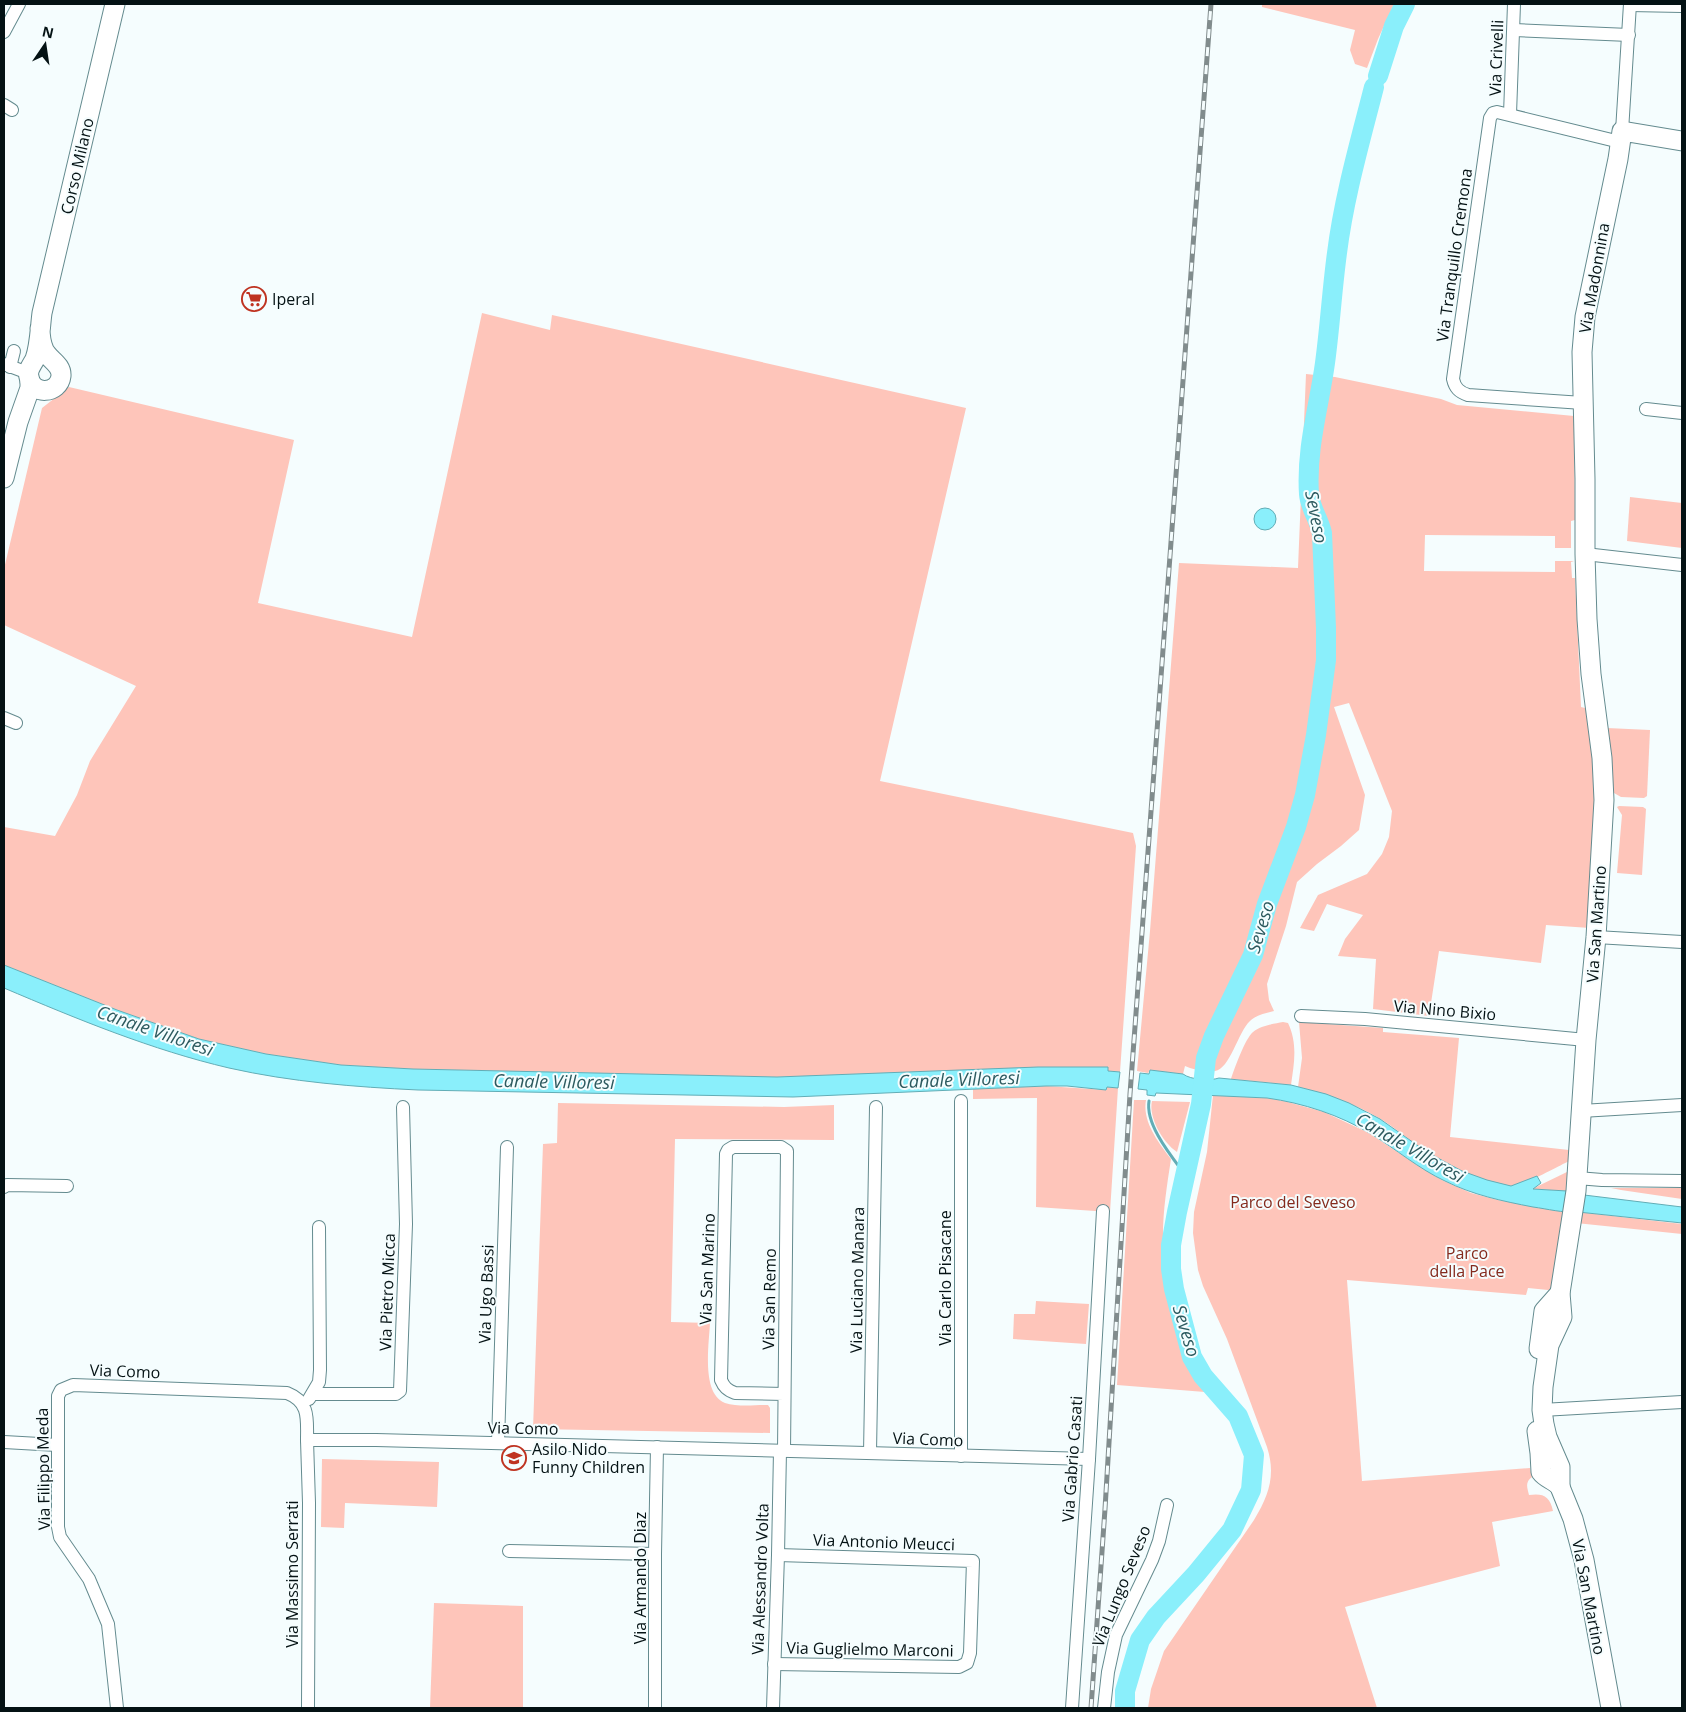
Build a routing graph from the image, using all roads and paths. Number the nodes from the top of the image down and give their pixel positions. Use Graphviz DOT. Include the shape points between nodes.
graph roads {
  1 [pos="19,4"];
  2 [pos="115,4"];
  3 [pos="1514,4"];
  4 [pos="1630,4"];
  5 [pos="1682,6"];
  6 [pos="1514,30"];
  7 [pos="4,32"];
  8 [pos="1629,35"];
  9 [pos="1510,114"];
  10 [pos="1621,136"];
  11 [pos="1682,142"];
  12 [pos="40,328"];
  13 [pos="14,351"];
  14 [pos="52,360"];
  15 [pos="7,365"];
  16 [pos="33,377"];
  17 [pos="1583,404"];
  18 [pos="1646,409"];
  19 [pos="1682,413"];
  20 [pos="4,478"];
  21 [pos="1585,554"];
  22 [pos="1682,565"];
  23 [pos="4,718"];
  24 [pos="16,723"];
  25 [pos="1596,936"];
  26 [pos="1682,942"];
  27 [pos="1301,1016"];
  28 [pos="1586,1040"];
  29 [pos="961,1101"];
  30 [pos="1682,1105"];
  31 [pos="403,1107"];
  32 [pos="876,1107"];
  33 [pos="1582,1111"];
  34 [pos="507,1146"];
  35 [pos="786,1149"];
  36 [pos="1682,1181"];
  37 [pos="1577,1184"];
  38 [pos="68,1186"];
  39 [pos="4,1187"];
  40 [pos="1103,1211"];
  41 [pos="319,1227"];
  42 [pos="1560,1293"];
  43 [pos="313,1394"];
  44 [pos="784,1394"];
  45 [pos="58,1396"];
  46 [pos="1682,1402"];
  47 [pos="304,1404"];
  48 [pos="1542,1410"];
  49 [pos="307,1440"];
  50 [pos="4,1442"];
  51 [pos="498,1443"];
  52 [pos="57,1445"];
  53 [pos="657,1447"];
  54 [pos="782,1451"];
  55 [pos="870,1453"];
  56 [pos="961,1456"];
  57 [pos="1089,1459"];
  58 [pos="1560,1487"];
  59 [pos="1167,1505"];
  60 [pos="509,1551"];
  61 [pos="655,1554"];
  62 [pos="778,1555"];
  63 [pos="774,1664"];
  64 [pos="965,1665"];
  65 [pos="117,1708"];
  66 [pos="308,1708"];
  67 [pos="655,1708"];
  68 [pos="773,1708"];
  69 [pos="1072,1708"];
  70 [pos="1104,1708"];
  71 [pos="1611,1708"];
  1 -- 7 [label="street"];
  2 -- 12 [label="street, Corso Milano"];
  3 -- 6 [label="street, Via Crivelli"];
  4 -- 5 [label="street"];
  4 -- 8 [label="street, Via Madonnina"];
  6 -- 8 [label="street"];
  6 -- 9 [label="street, Via Crivelli"];
  8 -- 10 [label="street, Via Madonnina"];
  9 -- 10 [label="street"];
  9 -- 17 [label="street, Via Tranquillo Cremona" via="1497,112 1490,118 1454,385 1468,395"];
  10 -- 11 [label="street"];
  10 -- 17 [label="street, Via Madonnina" via="1585,317"];
  12 -- 14 [label="street, Corso Milano" via="42,344"];
  12 -- 16 [label="street, Corso Milano"];
  13 -- 15 [label="street"];
  14 -- 16 [label="street" via="42,359"];
  14 -- 16 [label="street" via="60,372 59,382 52,389"];
  15 -- 16 [label="street"];
  16 -- 20 [label="street, Corso Milano"];
  17 -- 21 [label="street, Via Madonnina"];
  18 -- 19 [label="street"];
  21 -- 22 [label="street"];
  21 -- 25 [label="street, Via San Martino" via="1592,674 1604,779"];
  23 -- 24 [label="street"];
  25 -- 26 [label="street"];
  25 -- 28 [label="street, Via San Martino"];
  27 -- 28 [label="street, Via Nino Bixio"];
  28 -- 33 [label="street, Via San Martino"];
  29 -- 56 [label="street, Via Carlo Pisacane"];
  30 -- 33 [label="street"];
  31 -- 43 [label="street, Via Pietro Micca" via="406,1224 400,1391 396,1394"];
  32 -- 55 [label="street, Via Luciano Manara"];
  33 -- 37 [label="street, Via San Martino"];
  34 -- 51 [label="street, Via Ugo Bassi"];
  35 -- 44 [label="street, Via San Remo"];
  35 -- 44 [label="street, Via San Marino" via="733,1147 726,1154 720,1371 723,1386 728,1390 743,1394"];
  36 -- 37 [label="street" via="1602,1180"];
  37 -- 42 [label="street, Via San Martino"];
  38 -- 39 [label="street"];
  40 -- 57 [label="street, Via Gabrio Casati"];
  41 -- 43 [label="street" via="320,1370"];
  42 -- 48 [label="street, Via San Martino" via="1562,1317 1551,1339 1547,1357"];
  42 -- 58 [label="street, Via San Martino" via="1544,1311 1534,1405 1541,1472"];
  43 -- 47 [label="street"];
  44 -- 54 [label="street, Via San Remo"];
  45 -- 47 [label="street, Via Como" via="61,1390 73,1385 261,1391 288,1393"];
  45 -- 52 [label="street, Via Filippo Meda"];
  46 -- 48 [label="street"];
  47 -- 49 [label="street"];
  48 -- 58 [label="street, Via San Martino" via="1547,1437 1560,1467"];
  49 -- 51 [label="street, Via Como"];
  49 -- 66 [label="street, Via Massimo Serrati"];
  50 -- 52 [label="street"];
  51 -- 53 [label="street, Via Como"];
  52 -- 65 [label="street, Via Filippo Meda" via="58,1532 92,1587 108,1624"];
  53 -- 54 [label="street, Via Como"];
  53 -- 61 [label="street, Via Armando Diaz"];
  54 -- 55 [label="street, Via Como"];
  54 -- 62 [label="street, Via Alessandro Volta"];
  55 -- 56 [label="street, Via Como"];
  56 -- 57 [label="street, Via Como"];
  57 -- 69 [label="street, Via Gabrio Casati"];
  58 -- 71 [label="street, Via San Martino" via="1584,1560"];
  59 -- 70 [label="street, Via Lungo Seveso" via="1152,1560 1116,1635"];
  60 -- 61 [label="street"];
  61 -- 67 [label="street, Via Armando Diaz"];
  62 -- 63 [label="street, Via Alessandro Volta"];
  62 -- 64 [label="street, Via Antonio Meucci" via="973,1561 970,1653"];
  63 -- 64 [label="street, Via Guglielmo Marconi"];
  63 -- 68 [label="street, Via Alessandro Volta"];
}
